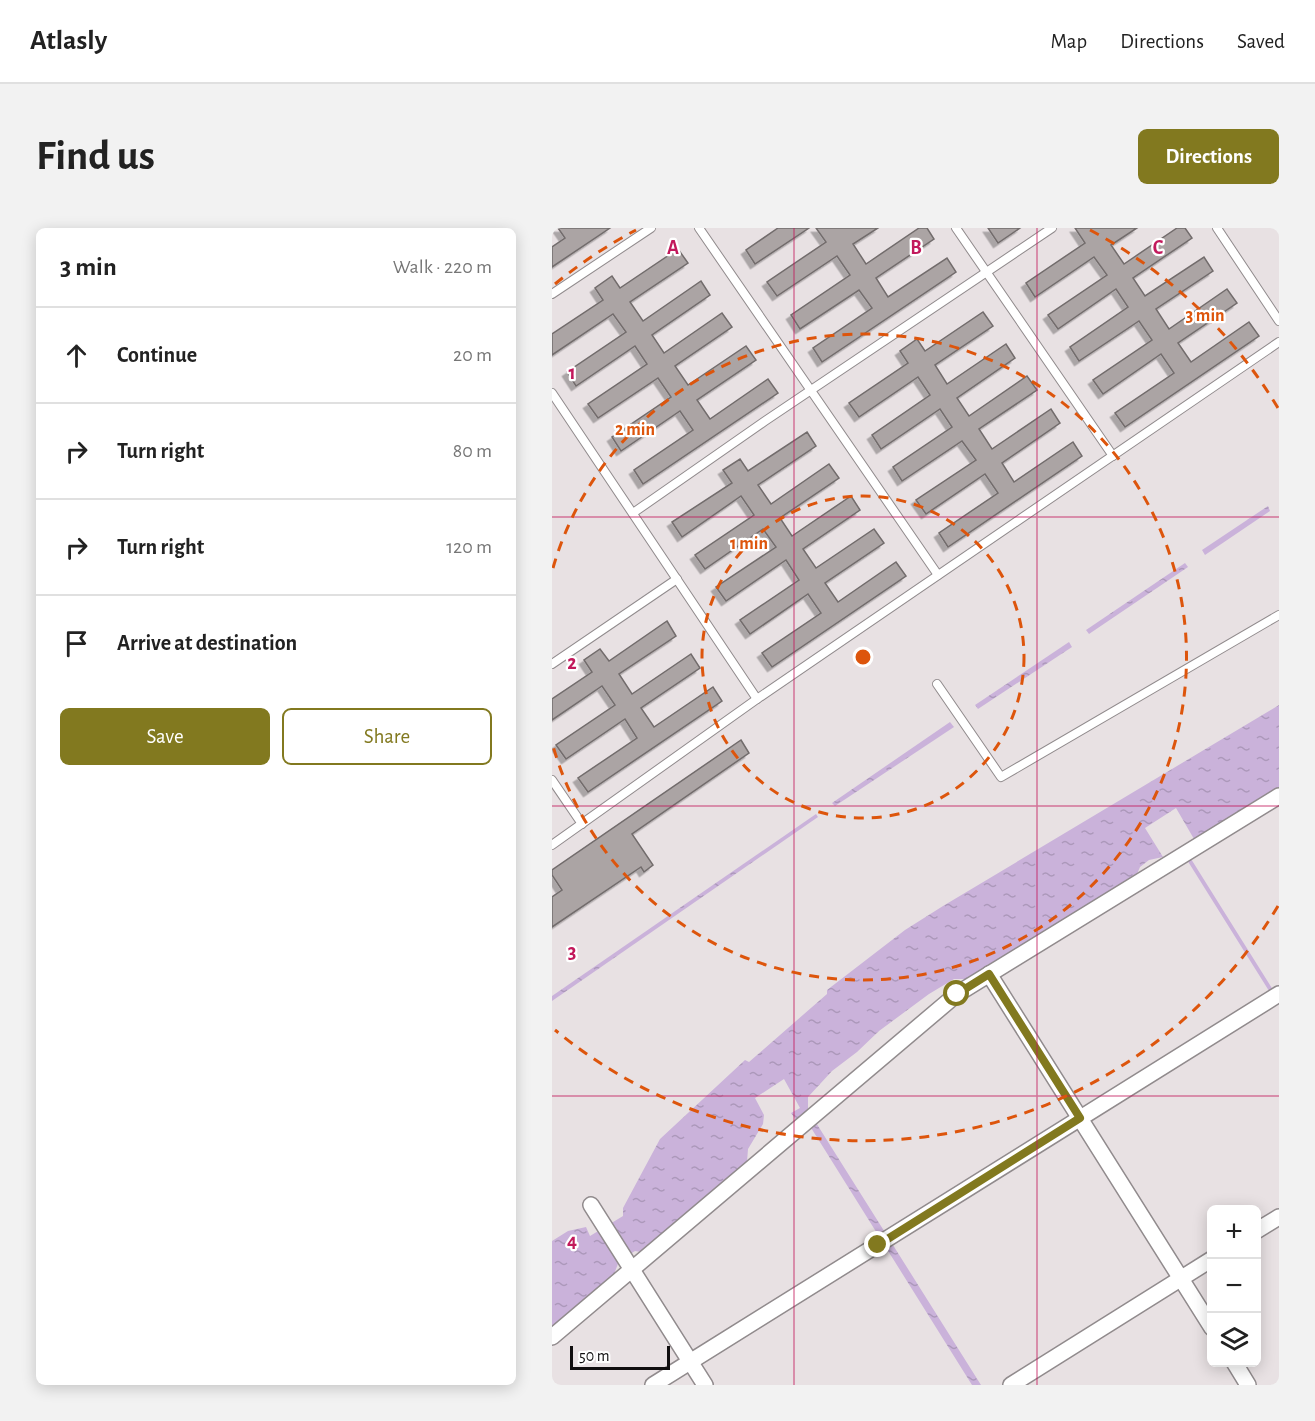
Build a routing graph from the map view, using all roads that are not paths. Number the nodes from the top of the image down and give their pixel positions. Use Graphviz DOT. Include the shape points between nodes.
graph roads {
  1 [pos="651,228"];
  2 [pos="699,228"];
  3 [pos="957,228"];
  4 [pos="1052,228"];
  5 [pos="1217,228"];
  6 [pos="986,272"];
  7 [pos="552,294"];
  8 [pos="1279,321"];
  9 [pos="1279,342"];
  10 [pos="811,392"];
  11 [pos="552,393"];
  12 [pos="1113,456"];
  13 [pos="633,513"];
  14 [pos="938,574"];
  15 [pos="677,579"];
  16 [pos="1279,615"];
  17 [pos="552,664"];
  18 [pos="937,684"];
  19 [pos="757,699"];
  20 [pos="552,780"];
  21 [pos="1279,796"];
  22 [pos="582,824"];
  23 [pos="552,845"];
  24 [pos="989,974"];
  25 [pos="1279,994"];
  26 [pos="1080,1118"];
  27 [pos="595,1210"];
  28 [pos="1279,1217"];
  29 [pos="1261,1228"];
  30 [pos="1207,1262"];
  31 [pos="630,1265"];
  32 [pos="1180,1278"];
  33 [pos="1207,1320"];
  34 [pos="552,1337"];
  35 [pos="691,1362"];
  36 [pos="1236,1367"];
  37 [pos="653,1385"];
  38 [pos="705,1385"];
  39 [pos="1011,1385"];
  40 [pos="1248,1385"];
  1 -- 7 [label="lane"];
  2 -- 10 [label="lane"];
  3 -- 6 [label="lane"];
  4 -- 6 [label="lane"];
  5 -- 8 [label="lane"];
  6 -- 10 [label="lane"];
  6 -- 12 [label="lane"];
  9 -- 12 [label="lane"];
  10 -- 13 [label="lane"];
  10 -- 14 [label="lane"];
  11 -- 13 [label="lane"];
  12 -- 14 [label="lane"];
  13 -- 15 [label="lane"];
  14 -- 19 [label="lane"];
  15 -- 17 [label="lane"];
  15 -- 19 [label="lane"];
  16 -- 18 [label="lane" via="1001,777"];
  19 -- 22 [label="lane"];
  20 -- 22 [label="lane"];
  21 -- 24 [label="street"];
  22 -- 23 [label="lane"];
  24 -- 26 [label="street"];
  24 -- 31 [label="street" via="957,994"];
  25 -- 26 [label="street"];
  26 -- 32 [label="street"];
  26 -- 35 [label="street"];
  27 -- 31 [label="street"];
  28 -- 29 [label="street"];
  30 -- 32 [label="street"];
  31 -- 34 [label="street"];
  31 -- 35 [label="street"];
  32 -- 33 [label="street"];
  32 -- 39 [label="street"];
  35 -- 37 [label="street"];
  35 -- 38 [label="street"];
  36 -- 40 [label="street"];
}
